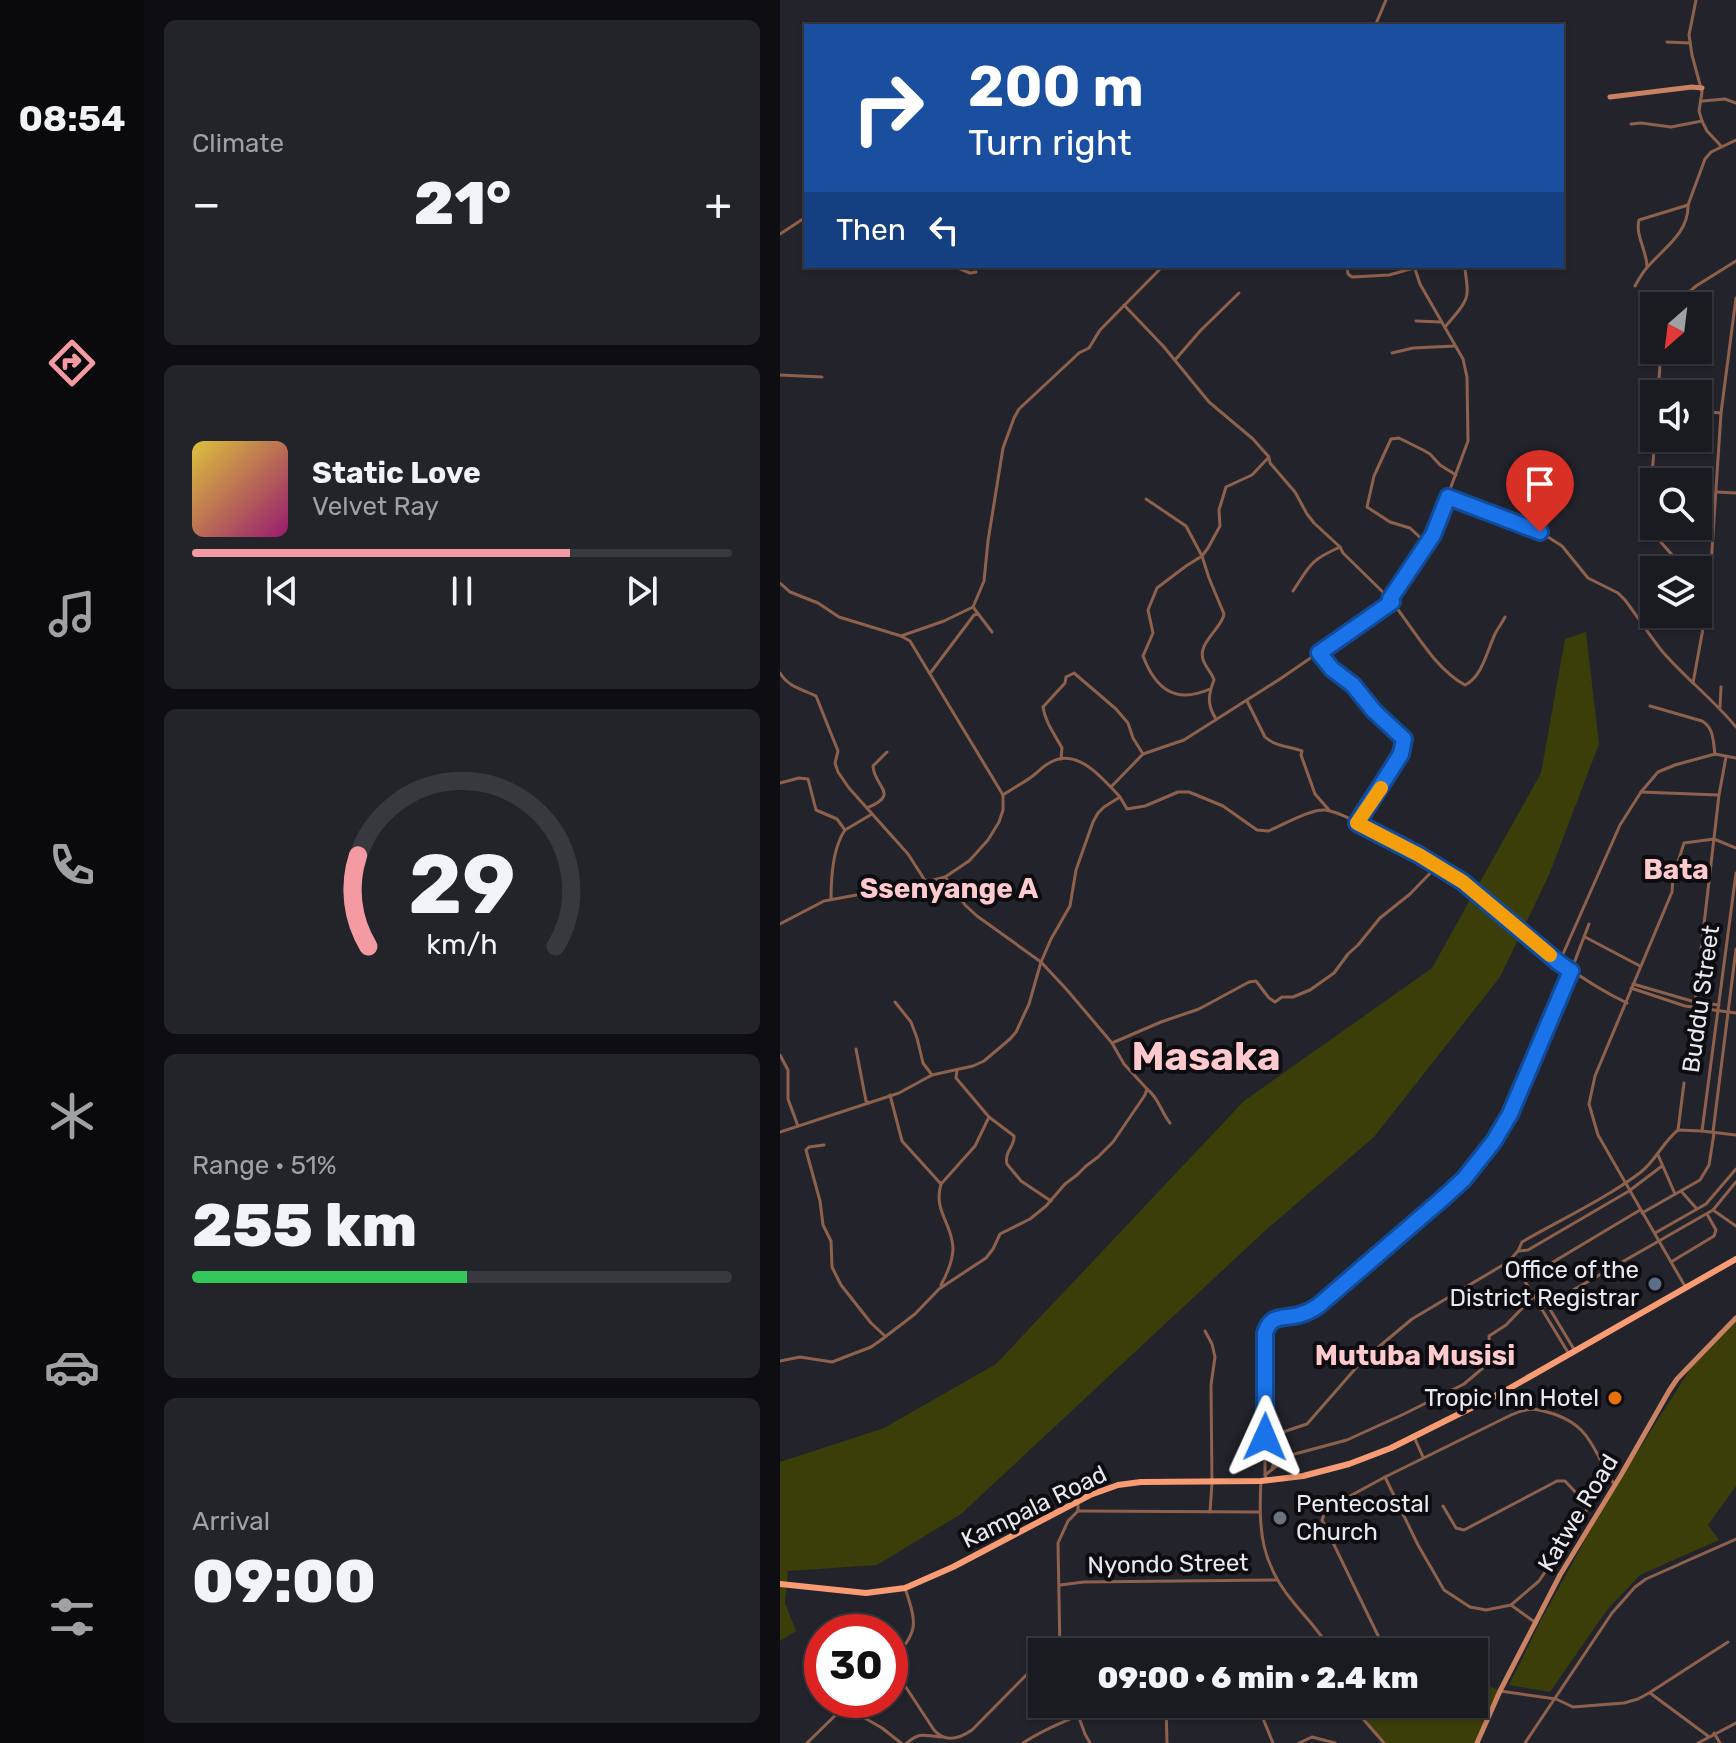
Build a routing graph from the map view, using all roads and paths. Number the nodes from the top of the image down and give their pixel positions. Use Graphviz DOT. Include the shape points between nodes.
graph roads {
  1 [pos="1386,0"];
  2 [pos="1696,0"];
  3 [pos="1376,24"];
  4 [pos="1667,42"];
  5 [pos="1690,43"];
  6 [pos="1702,88"];
  7 [pos="1610,97"];
  8 [pos="1702,101"];
  9 [pos="1736,103"];
  10 [pos="1702,121"];
  11 [pos="1631,124"];
  12 [pos="1736,140"];
  13 [pos="1722,147"];
  14 [pos="1688,205"];
  15 [pos="804,218"];
  16 [pos="780,234"];
  17 [pos="1736,261"];
  18 [pos="1647,267"];
  19 [pos="958,268"];
  20 [pos="1161,268"];
  21 [pos="1347,268"];
  22 [pos="1411,268"];
  23 [pos="1414,268"];
  24 [pos="1465,268"];
  25 [pos="976,272"];
  26 [pos="1635,286"];
  27 [pos="1689,292"];
  28 [pos="1239,293"];
  29 [pos="1736,298"];
  30 [pos="1124,305"];
  31 [pos="1416,321"];
  32 [pos="1441,322"];
  33 [pos="1445,327"];
  34 [pos="1734,337"];
  35 [pos="1455,346"];
  36 [pos="1392,353"];
  37 [pos="1175,360"];
  38 [pos="780,375"];
  39 [pos="822,377"];
  40 [pos="1712,412"];
  41 [pos="1721,413"];
  42 [pos="1269,457"];
  43 [pos="1456,475"];
  44 [pos="1717,492"];
  45 [pos="1736,493"];
  46 [pos="1448,497"];
  47 [pos="1146,499"];
  48 [pos="1660,540"];
  49 [pos="1426,544"];
  50 [pos="1340,547"];
  51 [pos="1202,556"];
  52 [pos="1673,556"];
  53 [pos="1712,557"];
  54 [pos="780,583"];
  55 [pos="1293,591"];
  56 [pos="1391,600"];
  57 [pos="973,607"];
  58 [pos="978,614"];
  59 [pos="1505,617"];
  60 [pos="1703,628"];
  61 [pos="992,632"];
  62 [pos="901,636"];
  63 [pos="1319,653"];
  64 [pos="780,673"];
  65 [pos="930,673"];
  66 [pos="1693,683"];
  67 [pos="1721,687"];
  68 [pos="1210,689"];
  69 [pos="1247,700"];
  70 [pos="1650,706"];
  71 [pos="1720,707"];
  72 [pos="1216,719"];
  73 [pos="1736,727"];
  74 [pos="887,752"];
  75 [pos="1143,754"];
  76 [pos="1715,754"];
  77 [pos="1726,757"];
  78 [pos="1736,758"];
  79 [pos="1061,759"];
  80 [pos="780,783"];
  81 [pos="1111,787"];
  82 [pos="1641,792"];
  83 [pos="1003,795"];
  84 [pos="1719,795"];
  85 [pos="1120,797"];
  86 [pos="867,808"];
  87 [pos="1329,810"];
  88 [pos="872,814"];
  89 [pos="1357,823"];
  90 [pos="845,830"];
  91 [pos="1714,839"];
  92 [pos="1736,848"];
  93 [pos="1438,865"];
  94 [pos="1736,873"];
  95 [pos="922,875"];
  96 [pos="945,877"];
  97 [pos="936,879"];
  98 [pos="926,882"];
  99 [pos="831,899"];
  100 [pos="1734,907"];
  101 [pos="780,924"];
  102 [pos="1589,924"];
  103 [pos="1585,937"];
  104 [pos="1736,949"];
  105 [pos="1041,962"];
  106 [pos="1559,963"];
  107 [pos="1640,966"];
  108 [pos="1571,971"];
  109 [pos="1632,986"];
  110 [pos="895,1002"];
  111 [pos="1695,1002"];
  112 [pos="1627,1003"];
  113 [pos="1719,1005"];
  114 [pos="1718,1011"];
  115 [pos="1728,1012"];
  116 [pos="1736,1013"];
  117 [pos="1112,1043"];
  118 [pos="856,1049"];
  119 [pos="780,1055"];
  120 [pos="957,1068"];
  121 [pos="932,1075"];
  122 [pos="1684,1083"];
  123 [pos="1147,1089"];
  124 [pos="890,1095"];
  125 [pos="869,1103"];
  126 [pos="989,1117"];
  127 [pos="1170,1123"];
  128 [pos="798,1126"];
  129 [pos="1678,1130"];
  130 [pos="1702,1131"];
  131 [pos="780,1132"];
  132 [pos="1714,1133"];
  133 [pos="1736,1135"];
  134 [pos="824,1145"];
  135 [pos="1658,1155"];
  136 [pos="1662,1166"];
  137 [pos="1736,1169"];
  138 [pos="1736,1182"];
  139 [pos="1624,1183"];
  140 [pos="941,1184"];
  141 [pos="1629,1191"];
  142 [pos="1681,1191"];
  143 [pos="1675,1194"];
  144 [pos="1711,1200"];
  145 [pos="1051,1201"];
  146 [pos="1715,1208"];
  147 [pos="1697,1210"];
  148 [pos="1641,1212"];
  149 [pos="1707,1214"];
  150 [pos="1736,1226"];
  151 [pos="1655,1233"];
  152 [pos="1658,1240"];
  153 [pos="1518,1251"];
  154 [pos="1512,1260"];
  155 [pos="1671,1262"];
  156 [pos="1735,1262"];
  157 [pos="1523,1280"];
  158 [pos="1686,1288"];
  159 [pos="939,1289"];
  160 [pos="1533,1297"];
  161 [pos="1547,1305"];
  162 [pos="1540,1309"];
  163 [pos="1736,1318"];
  164 [pos="1205,1331"];
  165 [pos="885,1336"];
  166 [pos="1572,1352"];
  167 [pos="780,1361"];
  168 [pos="1414,1435"];
  169 [pos="1423,1458"];
  170 [pos="1272,1469"];
  171 [pos="1385,1477"];
  172 [pos="1608,1478"];
  173 [pos="1265,1479"];
  174 [pos="1212,1483"];
  175 [pos="1616,1484"];
  176 [pos="1078,1501"];
  177 [pos="1591,1502"];
  178 [pos="1443,1506"];
  179 [pos="1078,1511"];
  180 [pos="1210,1512"];
  181 [pos="1259,1512"];
  182 [pos="1736,1539"];
  183 [pos="1276,1580"];
  184 [pos="780,1584"];
  185 [pos="1060,1585"];
  186 [pos="905,1588"];
  187 [pos="1511,1605"];
  188 [pos="1536,1623"];
  189 [pos="1061,1638"];
  190 [pos="1323,1638"];
  191 [pos="1379,1638"];
  192 [pos="908,1642"];
  193 [pos="1728,1642"];
  194 [pos="1028,1673"];
  195 [pos="908,1690"];
  196 [pos="1500,1691"];
  197 [pos="1649,1693"];
  198 [pos="1556,1699"];
  199 [pos="832,1718"];
  200 [pos="866,1718"];
  201 [pos="1073,1718"];
  202 [pos="1080,1718"];
  203 [pos="1166,1718"];
  204 [pos="1263,1718"];
  205 [pos="1362,1718"];
  206 [pos="1736,1723"];
  207 [pos="1714,1733"];
  208 [pos="1708,1736"];
  209 [pos="939,1737"];
  210 [pos="807,1743"];
  211 [pos="901,1743"];
  212 [pos="907,1743"];
  213 [pos="934,1743"];
  214 [pos="1023,1743"];
  215 [pos="1090,1743"];
  216 [pos="1167,1743"];
  217 [pos="1273,1743"];
  218 [pos="1299,1743"];
  219 [pos="1335,1743"];
  220 [pos="1384,1743"];
  221 [pos="1477,1743"];
  222 [pos="1525,1743"];
  223 [pos="1698,1743"];
  224 [pos="1720,1743"];
  1 -- 3 [label="street"];
  2 -- 5 [label="street"];
  4 -- 5 [label="street"];
  5 -- 6 [label="street"];
  6 -- 7 [label="street"];
  6 -- 8 [label="street"];
  8 -- 9 [label="street"];
  8 -- 10 [label="street"];
  10 -- 11 [label="street" via="1671,127"];
  10 -- 13 [label="street"];
  12 -- 13 [label="street"];
  13 -- 14 [label="street" via="1705,159"];
  14 -- 18 [label="street" via="1683,227"];
  14 -- 18 [label="street" via="1639,220"];
  15 -- 16 [label="street"];
  17 -- 27 [label="street"];
  18 -- 26 [label="street"];
  19 -- 25 [label="street"];
  20 -- 30 [label="street"];
  21 -- 22 [label="street" via="1352,277"];
  23 -- 32 [label="street"];
  24 -- 33 [label="street" via="1465,302"];
  28 -- 37 [label="street"];
  29 -- 34 [label="street"];
  30 -- 37 [label="street"];
  30 -- 57 [label="street" via="1089,348 1014,418 1003,448 984,581"];
  31 -- 32 [label="street"];
  32 -- 33 [label="street"];
  33 -- 35 [label="street"];
  34 -- 41 [label="street"];
  35 -- 36 [label="street"];
  35 -- 43 [label="street" via="1463,359 1468,398 1468,441"];
  37 -- 42 [label="street" via="1209,402"];
  38 -- 39 [label="street"];
  40 -- 41 [label="street"];
  41 -- 44 [label="street"];
  42 -- 50 [label="street" via="1307,514"];
  42 -- 51 [label="street" via="1257,472 1223,490 1220,526"];
  43 -- 46 [label="street"];
  43 -- 49 [label="street" via="1430,454 1396,438 1374,476 1367,507 1410,528"];
  44 -- 45 [label="street"];
  44 -- 53 [label="street"];
  46 -- 49 [label="street"];
  46 -- 66 [label="street" via="1540,532 1562,546 1588,578 1625,600"];
  47 -- 51 [label="street" via="1186,526"];
  48 -- 52 [label="street"];
  49 -- 56 [label="street"];
  50 -- 55 [label="street" via="1308,566"];
  50 -- 56 [label="street"];
  51 -- 68 [label="street" via="1224,617 1204,650 1203,661 1214,680"];
  51 -- 68 [label="street" via="1157,588 1148,610 1153,633 1143,656 1169,691 1189,696"];
  54 -- 62 [label="street" via="839,617"];
  56 -- 59 [label="street" via="1439,663 1465,685 1475,678"];
  56 -- 63 [label="street"];
  57 -- 58 [label="street"];
  57 -- 62 [label="street"];
  58 -- 61 [label="street"];
  58 -- 65 [label="street"];
  60 -- 66 [label="street"];
  62 -- 65 [label="street"];
  63 -- 69 [label="street"];
  63 -- 89 [label="street" via="1404,739 1401,754"];
  64 -- 86 [label="street" via="819,701 838,751 836,767"];
  65 -- 83 [label="street"];
  66 -- 71 [label="street"];
  67 -- 71 [label="street"];
  68 -- 72 [label="street" via="1209,708"];
  69 -- 72 [label="street"];
  69 -- 87 [label="street" via="1269,741 1302,751 1315,794"];
  70 -- 76 [label="street" via="1708,725"];
  71 -- 73 [label="street"];
  72 -- 75 [label="street" via="1184,740"];
  74 -- 86 [label="street" via="873,766 884,795"];
  75 -- 79 [label="street" via="1128,723 1074,673 1043,707 1062,748"];
  75 -- 81 [label="street"];
  76 -- 77 [label="street"];
  76 -- 82 [label="street" via="1658,772"];
  77 -- 78 [label="street"];
  77 -- 84 [label="street"];
  79 -- 81 [label="street" via="1083,763"];
  79 -- 83 [label="street"];
  80 -- 90 [label="street" via="808,779 816,810 837,819"];
  81 -- 85 [label="street"];
  82 -- 84 [label="street"];
  82 -- 106 [label="street" via="1620,825"];
  83 -- 96 [label="street" via="999,822 988,840"];
  84 -- 91 [label="street"];
  85 -- 87 [label="street" via="1127,809 1189,792 1262,831"];
  85 -- 105 [label="street" via="1093,822 1070,906"];
  86 -- 88 [label="street"];
  87 -- 89 [label="street"];
  88 -- 90 [label="street"];
  88 -- 95 [label="street"];
  89 -- 93 [label="street"];
  90 -- 99 [label="street" via="837,845"];
  91 -- 92 [label="street"];
  91 -- 107 [label="street" via="1684,843 1672,892"];
  91 -- 111 [label="street"];
  93 -- 106 [label="street"];
  93 -- 117 [label="street" via="1380,918 1334,973 1310,990 1275,1002 1256,981 1249,982 1199,1009"];
  94 -- 100 [label="street, Buddu Street"];
  95 -- 97 [label="street"];
  95 -- 98 [label="street"];
  96 -- 97 [label="street"];
  96 -- 105 [label="street" via="977,916"];
  97 -- 98 [label="street"];
  98 -- 99 [label="street"];
  99 -- 101 [label="street"];
  100 -- 113 [label="street, Buddu Street"];
  102 -- 103 [label="street"];
  103 -- 107 [label="street"];
  103 -- 108 [label="street"];
  104 -- 115 [label="street"];
  105 -- 117 [label="street"];
  105 -- 120 [label="street" via="1016,1032 984,1061"];
  106 -- 108 [label="street"];
  107 -- 109 [label="street"];
  108 -- 112 [label="street"];
  108 -- 173 [label="street" via="1510,1114 1464,1179 1318,1306 1274,1318 1267,1327"];
  109 -- 111 [label="street"];
  109 -- 112 [label="street"];
  109 -- 114 [label="street" via="1685,1006"];
  110 -- 121 [label="street" via="911,1022"];
  111 -- 113 [label="street"];
  112 -- 139 [label="street" via="1595,1076 1589,1104 1598,1135"];
  113 -- 114 [label="street, Buddu Street"];
  114 -- 115 [label="street"];
  114 -- 130 [label="street, Buddu Street"];
  115 -- 116 [label="street"];
  115 -- 132 [label="street"];
  117 -- 123 [label="street"];
  118 -- 125 [label="street"];
  119 -- 128 [label="street" via="788,1070 788,1099"];
  120 -- 121 [label="street"];
  120 -- 126 [label="street" via="956,1078"];
  121 -- 124 [label="street"];
  122 -- 129 [label="street"];
  123 -- 127 [label="street"];
  123 -- 145 [label="street" via="1113,1142"];
  124 -- 125 [label="street"];
  124 -- 140 [label="street" via="902,1141"];
  125 -- 128 [label="street"];
  126 -- 140 [label="street" via="975,1146"];
  126 -- 145 [label="street" via="1015,1138 1007,1164 1021,1181"];
  128 -- 131 [label="street"];
  129 -- 130 [label="street"];
  129 -- 135 [label="street"];
  130 -- 132 [label="street"];
  132 -- 133 [label="street"];
  132 -- 142 [label="street" via="1709,1165 1700,1180"];
  134 -- 165 [label="street" via="806,1150 831,1241 832,1267"];
  135 -- 136 [label="street"];
  135 -- 139 [label="street"];
  136 -- 141 [label="street"];
  136 -- 143 [label="street"];
  137 -- 144 [label="street"];
  138 -- 146 [label="street"];
  139 -- 141 [label="street"];
  139 -- 153 [label="street" via="1522,1242"];
  140 -- 159 [label="street" via="938,1198 953,1249"];
  141 -- 148 [label="street"];
  141 -- 153 [label="street"];
  142 -- 143 [label="street"];
  142 -- 147 [label="street"];
  143 -- 148 [label="street"];
  144 -- 146 [label="street"];
  144 -- 147 [label="street"];
  145 -- 159 [label="street" via="1000,1234 986,1258"];
  146 -- 149 [label="street"];
  146 -- 150 [label="street"];
  147 -- 151 [label="street"];
  148 -- 151 [label="street"];
  148 -- 157 [label="street"];
  149 -- 152 [label="street"];
  149 -- 155 [label="street" via="1714,1236"];
  151 -- 152 [label="street"];
  152 -- 155 [label="street"];
  152 -- 161 [label="street"];
  153 -- 154 [label="street"];
  154 -- 157 [label="street"];
  154 -- 170 [label="street" via="1412,1319 1382,1343 1307,1424 1283,1432"];
  155 -- 158 [label="street"];
  156 -- 158 [label="main road, Kampala Road"];
  157 -- 160 [label="street"];
  158 -- 166 [label="main road, Kampala Road"];
  159 -- 165 [label="street"];
  160 -- 162 [label="street"];
  160 -- 170 [label="street" via="1489,1336 1490,1362 1464,1384 1382,1426 1291,1455"];
  161 -- 162 [label="street"];
  161 -- 166 [label="street"];
  162 -- 166 [label="street"];
  163 -- 175 [label="street, Katwe Road" via="1677,1379"];
  164 -- 174 [label="street" via="1215,1357"];
  165 -- 167 [label="street" via="838,1361"];
  166 -- 168 [label="main road, Kampala Road"];
  168 -- 169 [label="street"];
  168 -- 173 [label="main road, Kampala Road" via="1349,1464"];
  169 -- 171 [label="street"];
  169 -- 172 [label="street" via="1532,1408 1579,1427"];
  170 -- 173 [label="street"];
  171 -- 187 [label="street" via="1444,1590 1470,1607"];
  171 -- 191 [label="street" via="1326,1509 1322,1520"];
  172 -- 175 [label="street"];
  172 -- 177 [label="street"];
  173 -- 174 [label="main road, Kampala Road"];
  173 -- 181 [label="street"];
  174 -- 176 [label="main road, Kampala Road" via="1128,1483"];
  174 -- 180 [label="street"];
  175 -- 188 [label="street, Katwe Road"];
  176 -- 179 [label="street"];
  176 -- 186 [label="main road, Kampala Road"];
  177 -- 178 [label="street" via="1565,1481 1557,1481 1464,1530 1456,1528"];
  177 -- 187 [label="street" via="1539,1581"];
  179 -- 180 [label="street"];
  179 -- 185 [label="street" via="1058,1543"];
  180 -- 181 [label="street"];
  181 -- 183 [label="street" via="1265,1554"];
  182 -- 198 [label="street" via="1635,1587"];
  183 -- 185 [label="street, Nyondo Street"];
  183 -- 190 [label="street"];
  184 -- 186 [label="main road, Kampala Road" via="851,1592"];
  185 -- 189 [label="street"];
  186 -- 192 [label="street" via="914,1616"];
  187 -- 188 [label="street"];
  188 -- 196 [label="street, Katwe Road"];
  193 -- 197 [label="street"];
  194 -- 209 [label="street" via="972,1730 957,1738"];
  195 -- 209 [label="street"];
  196 -- 198 [label="street"];
  196 -- 221 [label="street, Katwe Road"];
  197 -- 198 [label="street" via="1624,1703 1589,1707 1567,1706"];
  197 -- 208 [label="street"];
  198 -- 222 [label="street"];
  199 -- 210 [label="street"];
  200 -- 211 [label="street"];
  201 -- 214 [label="street"];
  202 -- 215 [label="street"];
  203 -- 216 [label="street"];
  204 -- 217 [label="street"];
  205 -- 220 [label="street"];
  206 -- 207 [label="street"];
  207 -- 208 [label="street"];
  207 -- 224 [label="street"];
  208 -- 223 [label="street"];
  209 -- 212 [label="street" via="916,1736"];
  209 -- 213 [label="street"];
  218 -- 219 [label="street" via="1312,1737"];
}
